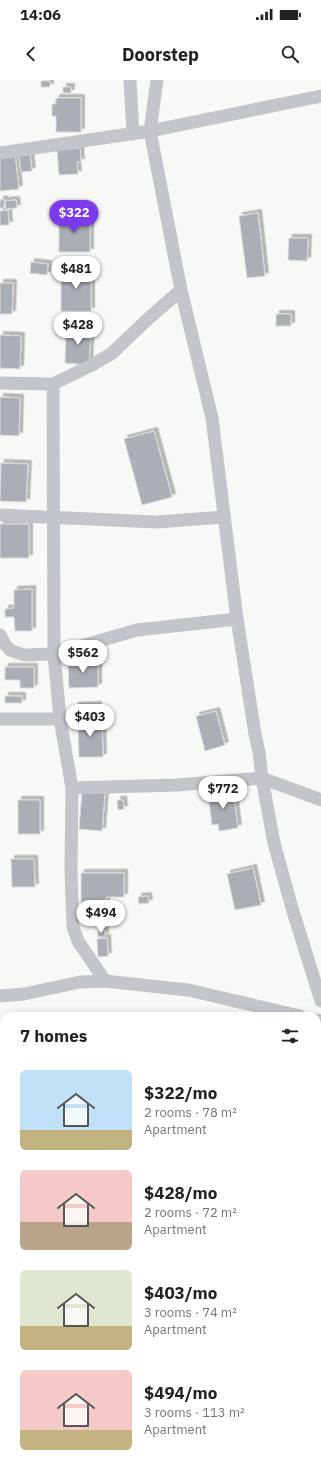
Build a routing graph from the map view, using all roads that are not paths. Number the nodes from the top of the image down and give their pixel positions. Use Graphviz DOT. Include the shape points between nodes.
graph roads {
  1 [pos="130,80"];
  2 [pos="157,80"];
  3 [pos="321,96"];
  4 [pos="150,131"];
  5 [pos="133,134"];
  6 [pos="0,153"];
  7 [pos="181,290"];
  8 [pos="0,383"];
  9 [pos="53,384"];
  10 [pos="0,515"];
  11 [pos="224,517"];
  12 [pos="54,518"];
  13 [pos="237,618"];
  14 [pos="0,635"];
  15 [pos="54,654"];
  16 [pos="0,719"];
  17 [pos="60,719"];
  18 [pos="262,778"];
  19 [pos="72,788"];
  20 [pos="321,800"];
  21 [pos="105,981"];
  22 [pos="0,996"];
  23 [pos="321,1001"];
  24 [pos="321,1005"];
  25 [pos="283,1012"];
  1 -- 5 [label="lane"];
  2 -- 4 [label="lane"];
  3 -- 4 [label="lane"];
  4 -- 5 [label="lane"];
  4 -- 7 [label="lane"];
  5 -- 6 [label="lane"];
  7 -- 9 [label="lane" via="111,354"];
  7 -- 11 [label="lane" via="212,418"];
  8 -- 9 [label="lane"];
  9 -- 12 [label="lane"];
  10 -- 12 [label="lane"];
  11 -- 12 [label="lane" via="157,522"];
  11 -- 13 [label="lane"];
  12 -- 15 [label="lane"];
  13 -- 15 [label="lane" via="137,630"];
  13 -- 18 [label="lane" via="260,752"];
  14 -- 15 [label="lane" via="10,650 24,655"];
  15 -- 17 [label="lane"];
  16 -- 17 [label="lane"];
  17 -- 19 [label="lane"];
  18 -- 19 [label="lane" via="177,785"];
  18 -- 20 [label="lane"];
  18 -- 23 [label="lane" via="274,843"];
  19 -- 21 [label="lane" via="73,927 78,941"];
  21 -- 22 [label="lane" via="80,982 24,994"];
  21 -- 25 [label="lane" via="188,990"];
  23 -- 24 [label="lane"];
}
